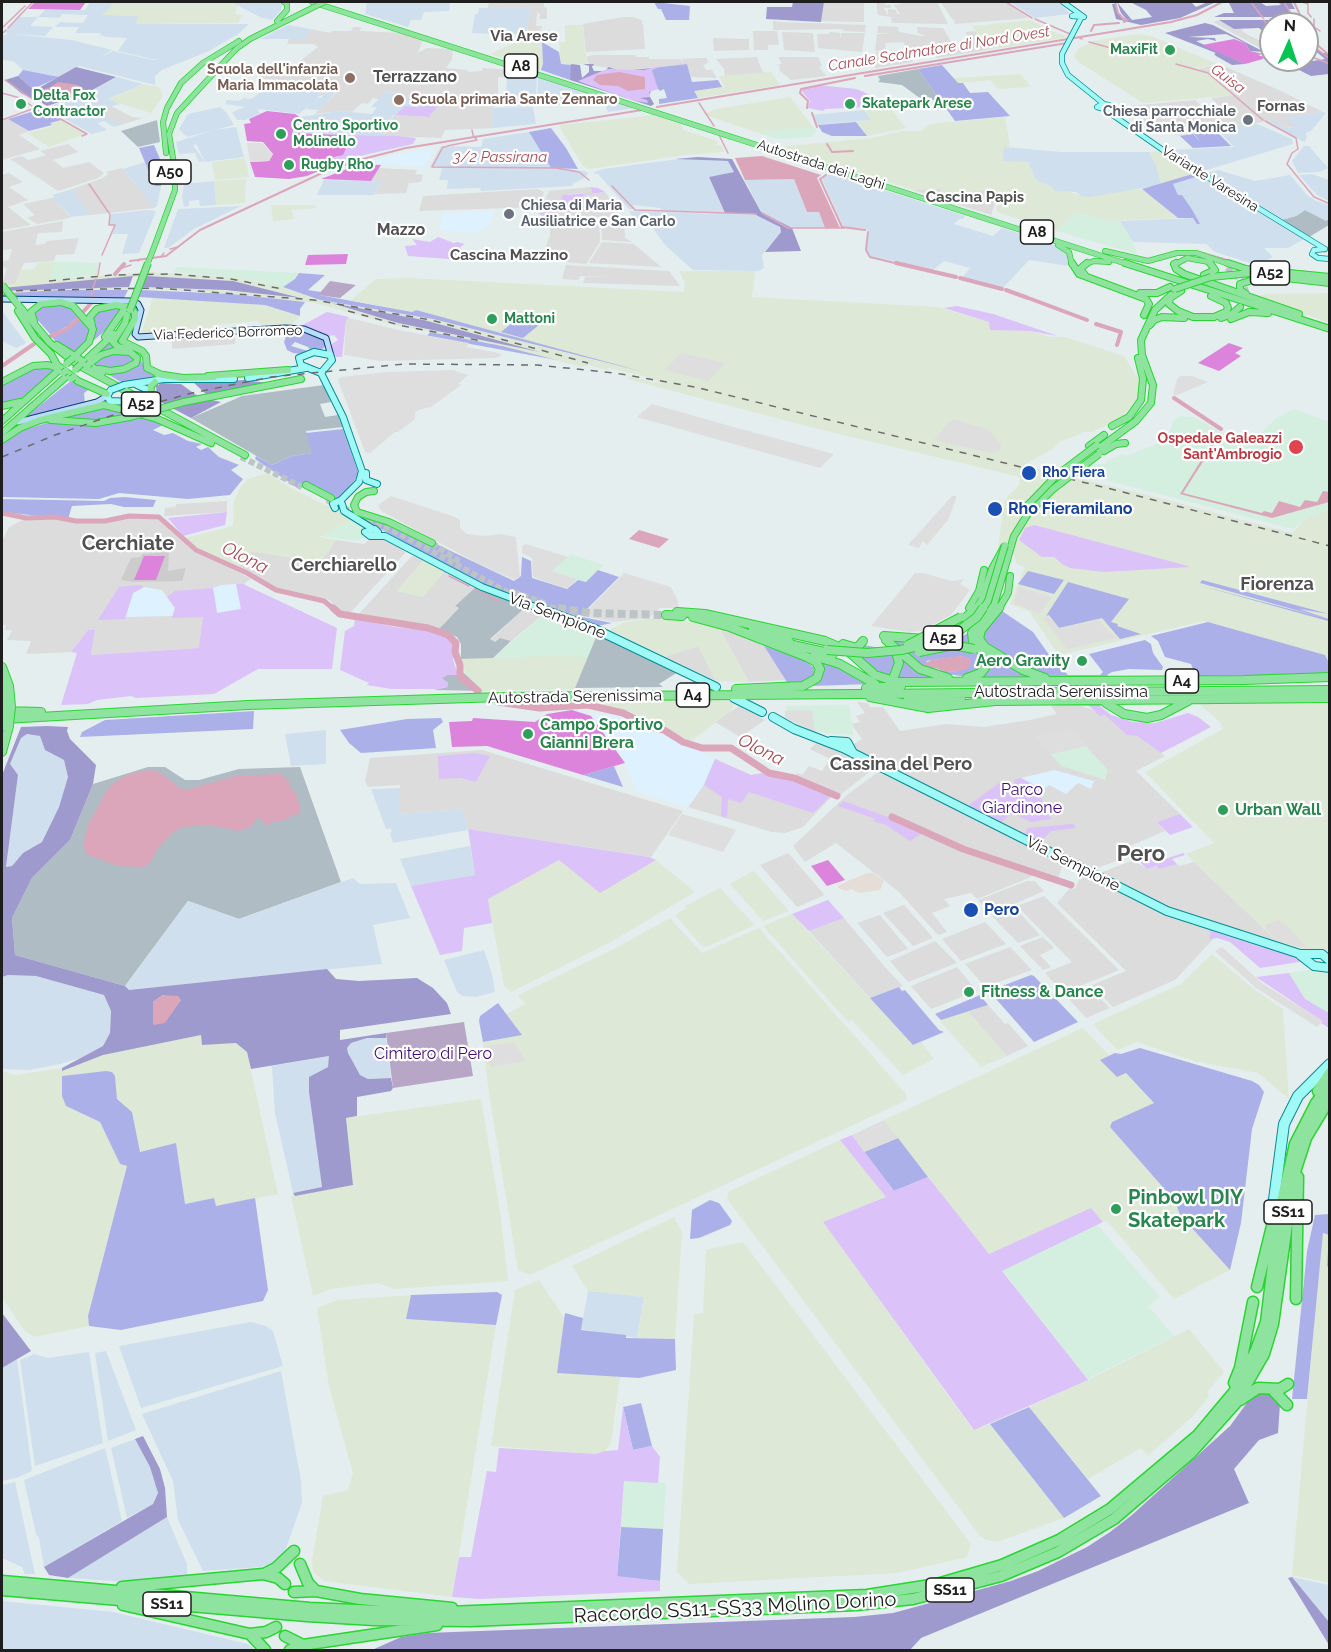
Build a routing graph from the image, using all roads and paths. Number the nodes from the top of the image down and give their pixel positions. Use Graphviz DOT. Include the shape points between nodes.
graph roads {
  1 [pos="284,2"];
  2 [pos="323,2"];
  3 [pos="1063,2"];
  4 [pos="304,3"];
  5 [pos="313,4"];
  6 [pos="279,22"];
  7 [pos="375,22"];
  8 [pos="938,203"];
  9 [pos="1036,235"];
  10 [pos="1312,242"];
  11 [pos="1317,249"];
  12 [pos="151,250"];
  13 [pos="1327,250"];
  14 [pos="1111,253"];
  15 [pos="1317,257"];
  16 [pos="1329,259"];
  17 [pos="1329,265"];
  18 [pos="1127,267"];
  19 [pos="1227,267"];
  20 [pos="1280,272"];
  21 [pos="1209,277"];
  22 [pos="1329,280"];
  23 [pos="2,287"];
  24 [pos="1177,288"];
  25 [pos="1201,293"];
  26 [pos="2,299"];
  27 [pos="13,300"];
  28 [pos="1271,304"];
  29 [pos="1240,307"];
  30 [pos="127,311"];
  31 [pos="21,315"];
  32 [pos="1144,315"];
  33 [pos="1183,318"];
  34 [pos="1288,319"];
  35 [pos="92,326"];
  36 [pos="1144,326"];
  37 [pos="37,327"];
  38 [pos="1329,328"];
  39 [pos="1142,335"];
  40 [pos="40,343"];
  41 [pos="329,344"];
  42 [pos="1138,349"];
  43 [pos="314,352"];
  44 [pos="331,356"];
  45 [pos="1138,358"];
  46 [pos="80,360"];
  47 [pos="299,363"];
  48 [pos="326,366"];
  49 [pos="309,368"];
  50 [pos="1148,369"];
  51 [pos="288,370"];
  52 [pos="68,372"];
  53 [pos="275,373"];
  54 [pos="321,373"];
  55 [pos="13,375"];
  56 [pos="169,377"];
  57 [pos="214,377"];
  58 [pos="248,378"];
  59 [pos="301,379"];
  60 [pos="234,380"];
  61 [pos="2,382"];
  62 [pos="155,382"];
  63 [pos="135,384"];
  64 [pos="126,385"];
  65 [pos="35,392"];
  66 [pos="108,393"];
  67 [pos="147,394"];
  68 [pos="196,399"];
  69 [pos="113,402"];
  70 [pos="130,403"];
  71 [pos="2,406"];
  72 [pos="82,407"];
  73 [pos="2,412"];
  74 [pos="66,412"];
  75 [pos="130,417"];
  76 [pos="2,420"];
  77 [pos="1112,426"];
  78 [pos="2,427"];
  79 [pos="16,430"];
  80 [pos="188,432"];
  81 [pos="2,433"];
  82 [pos="1136,433"];
  83 [pos="1104,435"];
  84 [pos="2,440"];
  85 [pos="1125,443"];
  86 [pos="229,446"];
  87 [pos="240,455"];
  88 [pos="360,462"];
  89 [pos="304,486"];
  90 [pos="376,487"];
  91 [pos="336,503"];
  92 [pos="1027,510"];
  93 [pos="432,543"];
  94 [pos="1005,545"];
  95 [pos="984,570"];
  96 [pos="1010,576"];
  97 [pos="996,594"];
  98 [pos="677,612"];
  99 [pos="693,617"];
  100 [pos="796,634"];
  101 [pos="862,641"];
  102 [pos="773,644"];
  103 [pos="877,646"];
  104 [pos="977,649"];
  105 [pos="833,652"];
  106 [pos="897,652"];
  107 [pos="862,656"];
  108 [pos="2,667"];
  109 [pos="1329,678"];
  110 [pos="893,679"];
  111 [pos="1122,679"];
  112 [pos="2,682"];
  113 [pos="1006,682"];
  114 [pos="875,684"];
  115 [pos="1329,685"];
  116 [pos="714,689"];
  117 [pos="858,689"];
  118 [pos="1329,690"];
  119 [pos="767,694"];
  120 [pos="1329,696"];
  121 [pos="734,698"];
  122 [pos="898,698"];
  123 [pos="908,698"];
  124 [pos="1242,698"];
  125 [pos="1038,699"];
  126 [pos="1106,703"];
  127 [pos="5,710"];
  128 [pos="4,724"];
  129 [pos="2,736"];
  130 [pos="2,752"];
  131 [pos="1306,957"];
  132 [pos="1328,964"];
  133 [pos="1329,1064"];
  134 [pos="1329,1073"];
  135 [pos="1329,1085"];
  136 [pos="1329,1098"];
  137 [pos="1329,1109"];
  138 [pos="1301,1144"];
  139 [pos="1290,1160"];
  140 [pos="1269,1240"];
  141 [pos="1277,1279"];
  142 [pos="1257,1287"];
  143 [pos="1296,1299"];
  144 [pos="1253,1302"];
  145 [pos="1270,1323"];
  146 [pos="1288,1384"];
  147 [pos="1272,1389"];
  148 [pos="1235,1404"];
  149 [pos="1287,1405"];
  150 [pos="1218,1412"];
  151 [pos="294,1551"];
  152 [pos="300,1564"];
  153 [pos="263,1574"];
  154 [pos="2,1580"];
  155 [pos="290,1588"];
  156 [pos="100,1589"];
  157 [pos="2,1591"];
  158 [pos="316,1591"];
  159 [pos="73,1595"];
  160 [pos="262,1608"];
  161 [pos="308,1612"];
  162 [pos="497,1612"];
  163 [pos="470,1620"];
  164 [pos="250,1634"];
  165 [pos="303,1645"];
  166 [pos="266,1650"];
  167 [pos="290,1650"];
  1 -- 6 [label="highway" via="288,6"];
  2 -- 5 [label="highway, bridge"];
  2 -- 9 [label="highway, Autostrada dei Laghi / A8"];
  3 -- 10 [label="main road, Variante Varesina" via="1077,16 1074,33 1061,59 1064,69 1104,106 1163,150"];
  4 -- 7 [label="highway, A8"];
  5 -- 6 [label="highway"];
  5 -- 7 [label="highway, Autostrada dei Laghi / A8"];
  6 -- 12 [label="highway, A50" via="236,49 186,101 171,123 176,183"];
  6 -- 12 [label="highway, A50" via="213,57 187,77 169,104 163,137 171,186"];
  7 -- 8 [label="highway, Autostrada dei Laghi / A8"];
  8 -- 9 [label="highway"];
  8 -- 38 [label="highway, Autostrada dei Laghi / A8"];
  9 -- 14 [label="highway"];
  9 -- 18 [label="highway"];
  9 -- 32 [label="highway" via="1068,251 1079,274 1146,299 1149,304"];
  9 -- 38 [label="highway, Autostrada dei Laghi / A8"];
  10 -- 11 [label="main road"];
  10 -- 13 [label="main road, Variante Varesina"];
  10 -- 17 [label="main road" via="1309,255"];
  11 -- 13 [label="main road"];
  11 -- 15 [label="main road" via="1312,253"];
  12 -- 30 [label="highway, A50, bridge"];
  14 -- 19 [label="highway" via="1149,262 1198,256"];
  14 -- 20 [label="highway" via="1148,261 1177,253 1196,253 1240,267"];
  15 -- 16 [label="main road"];
  15 -- 17 [label="main road"];
  18 -- 24 [label="highway" via="1096,261 1080,269 1089,277 1140,293"];
  18 -- 25 [label="highway"];
  20 -- 21 [label="highway" via="1248,271"];
  20 -- 22 [label="highway"];
  21 -- 22 [label="highway, A52" via="1272,275"];
  21 -- 24 [label="highway, A52, bridge"];
  21 -- 24 [label="highway, A52, bridge"];
  21 -- 24 [label="highway, bridge" via="1191,279"];
  21 -- 28 [label="highway" via="1215,270 1209,262 1190,258 1174,264 1181,273"];
  22 -- 28 [label="highway" via="1272,278 1239,285 1244,293"];
  23 -- 27 [label="highway, bridge"];
  24 -- 25 [label="highway" via="1169,302 1178,311 1203,318 1226,312 1225,302"];
  24 -- 32 [label="highway" via="1154,301"];
  24 -- 36 [label="highway, A52"];
  25 -- 34 [label="highway"];
  26 -- 27 [label="main road"];
  27 -- 31 [label="highway"];
  27 -- 37 [label="highway"];
  27 -- 41 [label="main road, Via Federico Borromeo" via="132,301 141,310 137,336 291,328 317,333"];
  28 -- 38 [label="highway"];
  29 -- 33 [label="highway" via="1219,318"];
  30 -- 46 [label="highway, A50"];
  30 -- 46 [label="highway, A50" via="109,339"];
  30 -- 56 [label="highway" via="113,343 137,353 147,370"];
  31 -- 40 [label="highway"];
  31 -- 87 [label="highway, A52" via="51,349 75,367"];
  32 -- 36 [label="highway"];
  33 -- 34 [label="highway" via="1218,321 1260,312"];
  33 -- 39 [label="highway" via="1157,318"];
  34 -- 38 [label="highway"];
  35 -- 37 [label="highway" via="71,305 55,302 41,304 31,311"];
  35 -- 46 [label="highway" via="92,338"];
  35 -- 56 [label="highway" via="90,317 97,309 116,305 131,308 135,319 122,341 142,351 147,368"];
  36 -- 39 [label="highway"];
  36 -- 42 [label="highway, A52" via="1136,339"];
  37 -- 46 [label="highway"];
  37 -- 86 [label="highway, A52" via="58,350 89,372"];
  39 -- 42 [label="highway, A52"];
  40 -- 52 [label="highway"];
  40 -- 55 [label="highway" via="45,351 42,357"];
  41 -- 43 [label="main road, Via Federico Borromeo"];
  41 -- 44 [label="main road"];
  42 -- 45 [label="highway, A52"];
  42 -- 50 [label="highway, A52"];
  43 -- 44 [label="main road"];
  43 -- 47 [label="main road" via="302,356"];
  44 -- 48 [label="main road"];
  45 -- 77 [label="highway" via="1141,400 1129,417"];
  45 -- 92 [label="highway, A52, bridge" via="1149,386 1142,410 1062,471"];
  46 -- 46 [label="highway" via="114,351 130,352 137,358 131,366 110,371"];
  46 -- 52 [label="highway"];
  46 -- 52 [label="highway, bridge"];
  46 -- 64 [label="highway"];
  47 -- 49 [label="main road"];
  47 -- 51 [label="main road"];
  48 -- 49 [label="main road"];
  48 -- 54 [label="main road"];
  49 -- 53 [label="main road"];
  49 -- 54 [label="main road"];
  50 -- 82 [label="highway" via="1159,386 1157,403"];
  50 -- 92 [label="highway, A52, bridge" via="1154,391 1145,412 1065,473"];
  51 -- 53 [label="main road"];
  51 -- 56 [label="highway"];
  52 -- 55 [label="highway" via="38,365"];
  52 -- 65 [label="highway"];
  52 -- 66 [label="highway" via="80,382"];
  52 -- 78 [label="highway"];
  52 -- 81 [label="highway"];
  53 -- 58 [label="main road"];
  54 -- 88 [label="main road"];
  55 -- 61 [label="highway"];
  56 -- 57 [label="highway"];
  56 -- 60 [label="main road"];
  56 -- 62 [label="main road"];
  56 -- 63 [label="main road"];
  59 -- 68 [label="highway"];
  62 -- 67 [label="main road"];
  62 -- 67 [label="highway"];
  63 -- 64 [label="main road"];
  63 -- 67 [label="main road"];
  64 -- 66 [label="main road, bridge"];
  65 -- 71 [label="highway" via="20,402"];
  65 -- 76 [label="highway"];
  66 -- 69 [label="main road"];
  66 -- 72 [label="main road" via="97,402 21,422"];
  67 -- 70 [label="main road, bridge"];
  67 -- 86 [label="highway"];
  68 -- 75 [label="highway, bridge"];
  69 -- 70 [label="main road"];
  69 -- 72 [label="main road"];
  70 -- 80 [label="highway"];
  72 -- 74 [label="main road"];
  73 -- 76 [label="highway"];
  74 -- 79 [label="highway"];
  74 -- 80 [label="highway" via="110,405"];
  75 -- 79 [label="highway" via="100,423 49,420"];
  79 -- 84 [label="highway"];
  80 -- 87 [label="highway"];
  83 -- 92 [label="highway, bridge" via="1043,481"];
  85 -- 92 [label="highway, bridge" via="1099,454"];
  86 -- 87 [label="highway, A52"];
  88 -- 90 [label="main road" via="366,480"];
  88 -- 91 [label="main road" via="361,478"];
  89 -- 91 [label="highway"];
  90 -- 93 [label="highway" via="358,496 354,505 357,512"];
  91 -- 116 [label="main road, Via Sempione" via="373,531 482,587 597,630"];
  92 -- 94 [label="highway, A52"];
  92 -- 97 [label="highway, A52"];
  94 -- 105 [label="highway, A52, bridge" via="988,601 977,617 960,630 908,649"];
  94 -- 106 [label="highway, bridge" via="978,606 958,625 934,637 885,638"];
  95 -- 105 [label="highway, bridge" via="977,596 961,617 942,629 903,647"];
  96 -- 111 [label="highway" via="1008,592 997,612 978,634 985,647 1039,677"];
  97 -- 104 [label="highway" via="993,608 972,633"];
  97 -- 107 [label="highway, A52, bridge" via="981,619 953,638 904,653"];
  98 -- 99 [label="highway, A52" via="667,613"];
  98 -- 100 [label="highway" via="705,614"];
  98 -- 105 [label="highway, A52" via="724,620"];
  99 -- 102 [label="highway"];
  99 -- 105 [label="highway, A52" via="729,624 790,645"];
  100 -- 101 [label="highway" via="852,648"];
  100 -- 113 [label="highway" via="840,647 887,680"];
  102 -- 114 [label="highway" via="840,664"];
  102 -- 116 [label="highway" via="813,659 820,669 818,677 798,686"];
  103 -- 106 [label="highway"];
  104 -- 106 [label="highway" via="988,659 981,673 948,678 920,669"];
  104 -- 107 [label="highway, bridge" via="953,645 901,656"];
  105 -- 107 [label="highway, A52, bridge"];
  106 -- 110 [label="highway" via="899,663"];
  108 -- 127 [label="highway" via="9,686"];
  109 -- 111 [label="highway"];
  109 -- 111 [label="highway, A4"];
  111 -- 113 [label="highway"];
  112 -- 127 [label="highway"];
  113 -- 117 [label="highway"];
  115 -- 117 [label="highway, Autostrada Serenissima / A4"];
  116 -- 117 [label="highway, Autostrada Serenissima / A4"];
  116 -- 127 [label="highway, Autostrada Serenissima / A4" via="402,695 40,712"];
  118 -- 119 [label="highway, Autostrada Serenissima / A4"];
  119 -- 125 [label="highway, A4" via="860,696 923,708"];
  119 -- 128 [label="highway, Autostrada Serenissima / A4" via="215,707"];
  120 -- 124 [label="highway"];
  120 -- 125 [label="highway"];
  121 -- 131 [label="main road, Via Sempione" via="762,711 763,716 842,745 1167,911"];
  122 -- 125 [label="highway" via="923,705"];
  123 -- 125 [label="highway"];
  124 -- 125 [label="highway"];
  124 -- 126 [label="highway" via="1188,701 1147,718 1120,713"];
  127 -- 128 [label="highway, bridge"];
  128 -- 129 [label="highway"];
  128 -- 130 [label="highway"];
  131 -- 132 [label="main road, Via Sempione" via="1318,954"];
  131 -- 132 [label="main road, Via Sempione" via="1315,967"];
  133 -- 140 [label="main road" via="1298,1095 1284,1124"];
  134 -- 138 [label="highway" via="1299,1124 1294,1138"];
  135 -- 138 [label="highway, SS11" via="1311,1112"];
  136 -- 138 [label="highway, SS11"];
  137 -- 138 [label="highway"];
  138 -- 139 [label="highway, Raccordo SS11-SS33 Molino Dorino / SS11"];
  138 -- 141 [label="highway, Raccordo SS11-SS33 Molino Dorino / SS11"];
  138 -- 143 [label="highway"];
  139 -- 140 [label="highway"];
  139 -- 141 [label="highway, Raccordo SS11-SS33 Molino Dorino / SS11" via="1279,1215"];
  140 -- 142 [label="highway"];
  141 -- 145 [label="highway, Raccordo SS11-SS33 Molino Dorino / SS11"];
  144 -- 150 [label="highway" via="1236,1379"];
  145 -- 148 [label="highway, Raccordo SS11-SS33 Molino Dorino / SS11" via="1264,1354"];
  145 -- 150 [label="highway, Raccordo SS11-SS33 Molino Dorino / SS11" via="1246,1372"];
  146 -- 147 [label="highway"];
  147 -- 148 [label="highway" via="1252,1390"];
  147 -- 149 [label="highway"];
  148 -- 163 [label="highway, Raccordo SS11-SS33 Molino Dorino / SS11" via="1191,1453 1114,1519 1030,1565 971,1585 913,1599 856,1605"];
  150 -- 162 [label="highway, Raccordo SS11-SS33 Molino Dorino / SS11" via="1162,1466 1094,1520 1031,1553 959,1579 842,1597"];
  151 -- 153 [label="highway"];
  152 -- 158 [label="highway"];
  153 -- 155 [label="highway"];
  153 -- 156 [label="highway"];
  154 -- 156 [label="highway, Raccordo SS11-SS33 Molino Dorino / SS11"];
  155 -- 158 [label="highway"];
  156 -- 160 [label="highway, Raccordo SS11-SS33 Molino Dorino / SS11"];
  157 -- 159 [label="highway, Raccordo SS11-SS33 Molino Dorino / SS11"];
  158 -- 162 [label="highway"];
  159 -- 160 [label="highway, Raccordo SS11-SS33 Molino Dorino / SS11"];
  159 -- 164 [label="highway"];
  160 -- 161 [label="highway, Raccordo SS11-SS33 Molino Dorino / SS11"];
  161 -- 162 [label="highway, Raccordo SS11-SS33 Molino Dorino / SS11"];
  161 -- 163 [label="highway, Raccordo SS11-SS33 Molino Dorino / SS11" via="374,1620"];
  163 -- 165 [label="highway"];
  164 -- 165 [label="highway" via="280,1631"];
  164 -- 166 [label="highway"];
  165 -- 167 [label="highway"];
}
